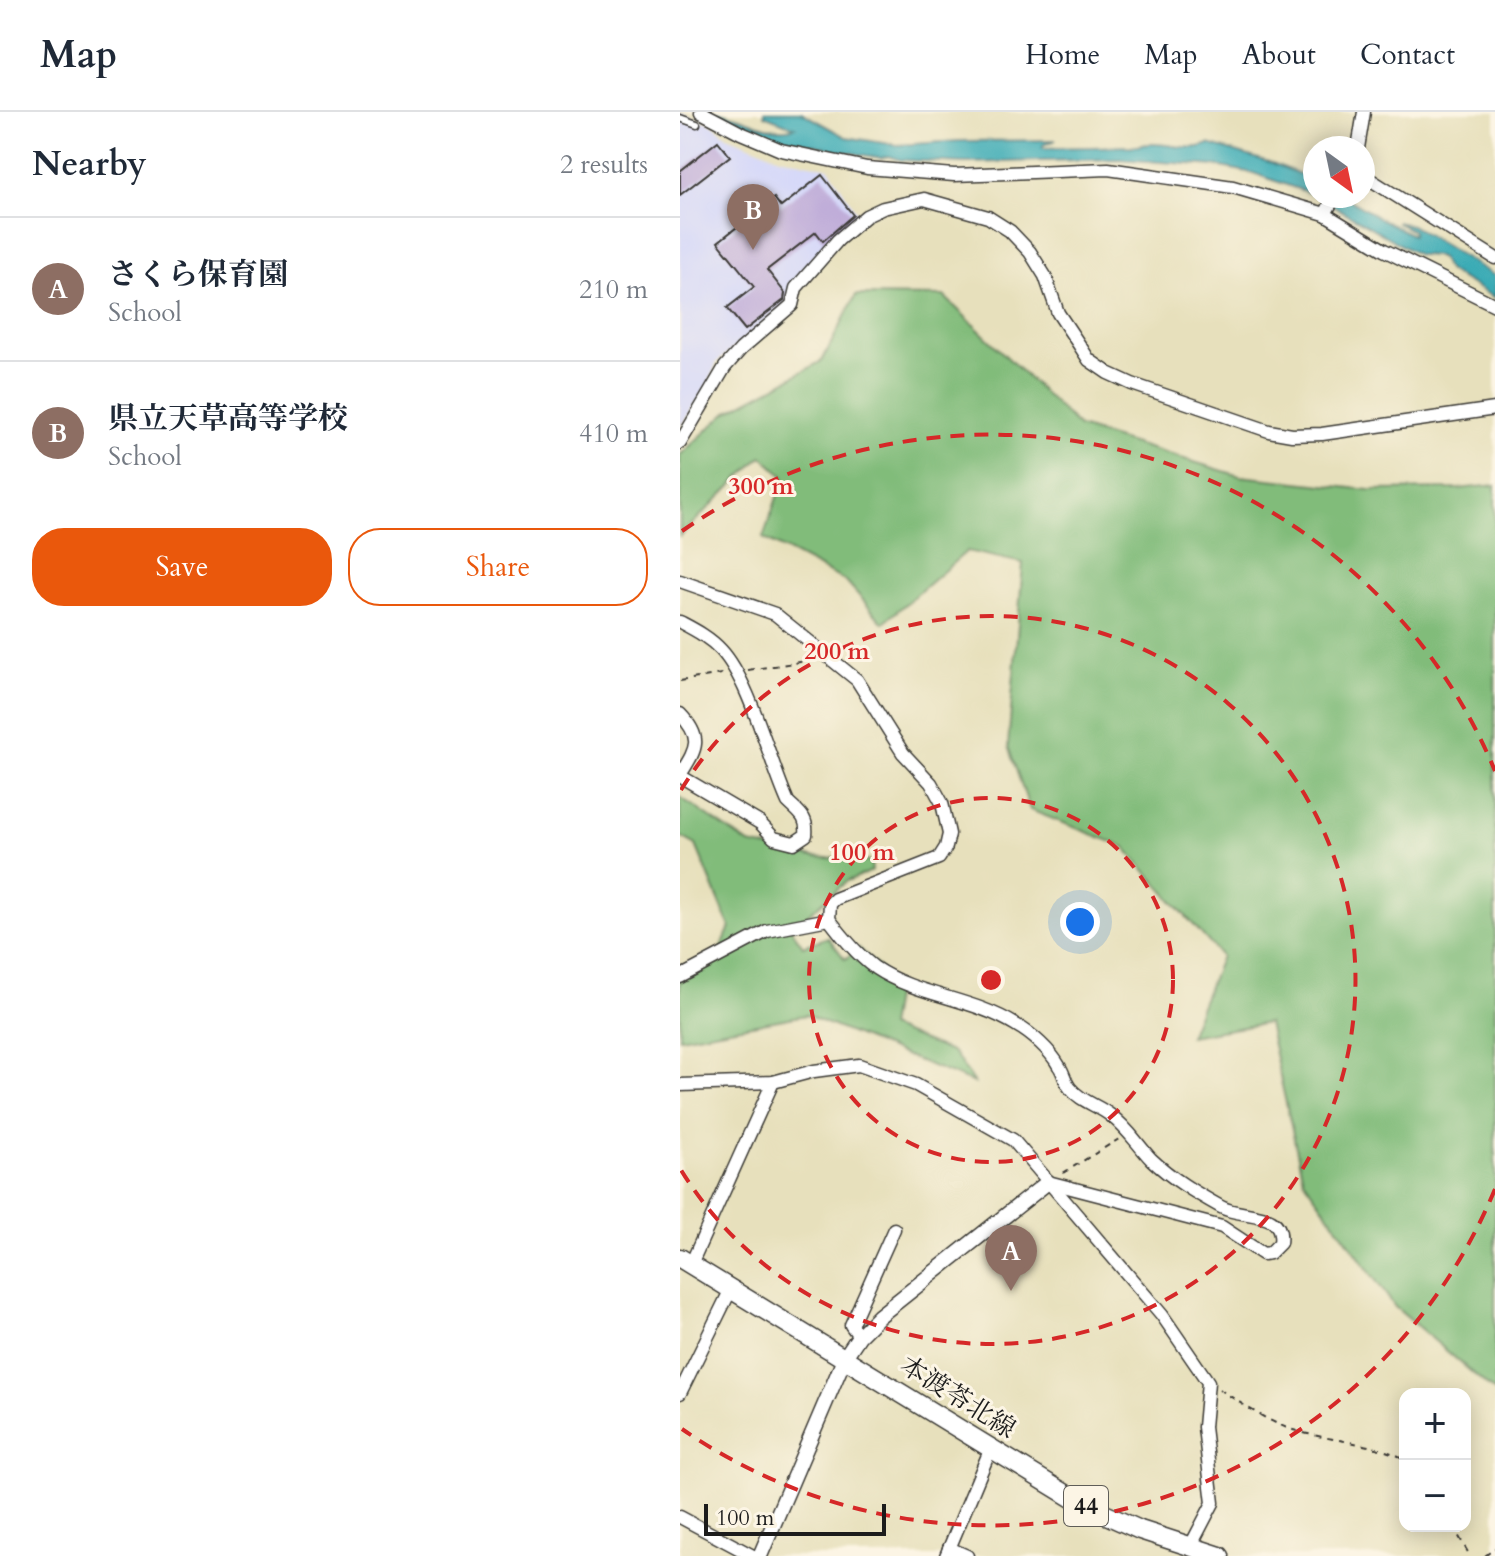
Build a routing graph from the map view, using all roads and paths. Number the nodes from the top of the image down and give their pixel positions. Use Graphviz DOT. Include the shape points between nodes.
graph roads {
  1 [pos="1364,112"];
  2 [pos="680,118"];
  3 [pos="699,118"];
  4 [pos="1360,136"];
  5 [pos="926,174"];
  6 [pos="1375,183"];
  7 [pos="924,199"];
  8 [pos="1303,200"];
  9 [pos="1334,208"];
  10 [pos="1495,258"];
  11 [pos="1495,305"];
  12 [pos="1495,409"];
  13 [pos="680,443"];
  14 [pos="680,581"];
  15 [pos="680,622"];
  16 [pos="810,660"];
  17 [pos="731,673"];
  18 [pos="680,681"];
  19 [pos="680,714"];
  20 [pos="680,775"];
  21 [pos="829,919"];
  22 [pos="680,977"];
  23 [pos="773,1082"];
  24 [pos="680,1085"];
  25 [pos="1130,1132"];
  26 [pos="1048,1182"];
  27 [pos="894,1229"];
  28 [pos="686,1261"];
  29 [pos="731,1289"];
  30 [pos="859,1336"];
  31 [pos="845,1357"];
  32 [pos="1208,1382"];
  33 [pos="680,1393"];
  34 [pos="991,1448"];
  35 [pos="1399,1457"];
  36 [pos="680,1517"];
  37 [pos="1456,1532"];
  38 [pos="1190,1547"];
  39 [pos="1495,1548"];
  40 [pos="947,1552"];
  41 [pos="753,1556"];
  42 [pos="760,1556"];
  43 [pos="967,1556"];
  44 [pos="1220,1556"];
  45 [pos="1470,1556"];
  46 [pos="1485,1556"];
  1 -- 4 [label="street"];
  2 -- 3 [label="lane"];
  3 -- 5 [label="street" via="781,150"];
  5 -- 7 [label="street"];
  5 -- 8 [label="street" via="1120,170"];
  6 -- 10 [label="street"];
  7 -- 12 [label="street" via="988,217 1010,231 1045,276 1058,313 1089,360 1132,384 1292,435"];
  7 -- 13 [label="street" via="874,212 838,240 796,288 792,305 725,367"];
  9 -- 11 [label="street" via="1384,250"];
  14 -- 21 [label="street" via="775,614 857,680 942,803 949,834 939,858 835,899"];
  15 -- 17 [label="street" via="722,651"];
  16 -- 17 [label="path"];
  17 -- 18 [label="path"];
  17 -- 20 [label="street" via="788,802 803,815 806,835 794,843 779,840"];
  19 -- 20 [label="street" via="697,742"];
  21 -- 22 [label="street" via="767,931"];
  21 -- 25 [label="street" via="875,967 1016,1025 1060,1066 1080,1098"];
  23 -- 24 [label="street"];
  23 -- 26 [label="street" via="859,1065 916,1085 1013,1140"];
  23 -- 28 [label="street"];
  25 -- 26 [label="path"];
  25 -- 26 [label="street" via="1150,1157 1188,1188 1230,1212 1260,1215 1275,1223 1280,1243 1263,1254 1222,1227"];
  26 -- 30 [label="street"];
  26 -- 32 [label="street" via="1162,1315"];
  27 -- 30 [label="street" via="851,1325"];
  28 -- 29 [label="main road, 本渡苓北線 / 44"];
  29 -- 31 [label="main road, 本渡苓北線 / 44"];
  29 -- 33 [label="street"];
  30 -- 31 [label="street"];
  31 -- 34 [label="main road, 本渡苓北線 / 44"];
  31 -- 42 [label="street"];
  32 -- 35 [label="path" via="1289,1428"];
  32 -- 38 [label="street" via="1204,1427 1213,1503"];
  34 -- 38 [label="main road, 本渡苓北線 / 44" via="1082,1504"];
  34 -- 40 [label="street"];
  36 -- 41 [label="street"];
  37 -- 45 [label="path"];
  38 -- 44 [label="main road, 本渡苓北線 / 44"];
  39 -- 46 [label="path"];
  40 -- 43 [label="street"];
}
